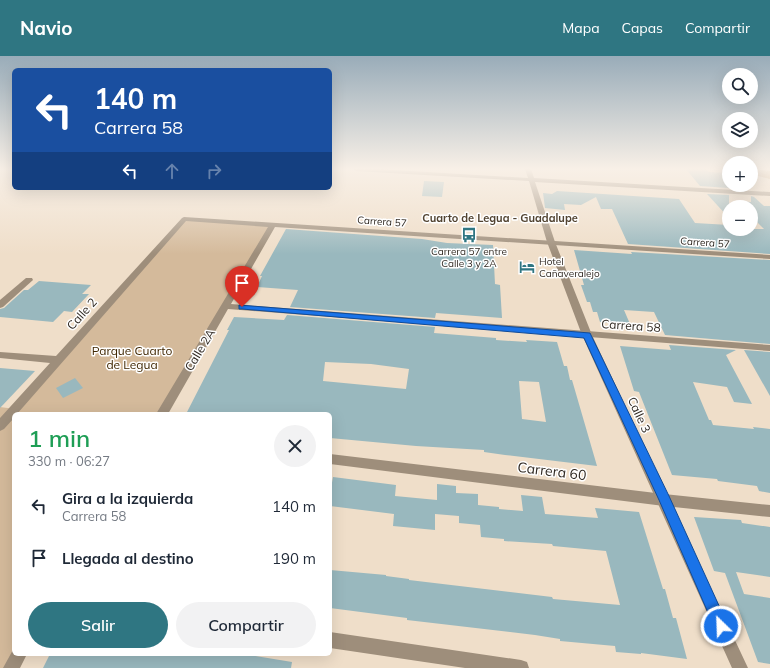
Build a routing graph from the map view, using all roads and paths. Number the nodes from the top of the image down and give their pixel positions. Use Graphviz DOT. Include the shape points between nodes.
graph roads {
  1 [pos="536,198"];
  2 [pos="184,219"];
  3 [pos="272,224"];
  4 [pos="550,242"];
  5 [pos="770,257"];
  6 [pos="29,280"];
  7 [pos="0,305"];
  8 [pos="226,306"];
  9 [pos="587,335"];
  10 [pos="770,348"];
  11 [pos="0,355"];
  12 [pos="58,360"];
  13 [pos="12,412"];
  14 [pos="12,412"];
  15 [pos="163,412"];
  16 [pos="0,426"];
  17 [pos="332,459"];
  18 [pos="664,500"];
  19 [pos="770,511"];
  20 [pos="332,640"];
  21 [pos="18,656"];
  22 [pos="10,668"];
  23 [pos="522,668"];
  24 [pos="740,668"];
  1 -- 4 [label="street, Calle 3"];
  2 -- 3 [label="street, Carrera 57"];
  2 -- 12 [label="street, Calle 2"];
  3 -- 4 [label="street, Carrera 57"];
  3 -- 8 [label="street, Calle 2A"];
  4 -- 5 [label="street, Carrera 57"];
  4 -- 9 [label="street, Calle 3"];
  6 -- 7 [label="street"];
  8 -- 9 [label="street, Carrera 58"];
  8 -- 15 [label="street, Calle 2A"];
  9 -- 10 [label="street, Carrera 58"];
  9 -- 18 [label="street, Calle 3"];
  11 -- 12 [label="street"];
  12 -- 14 [label="street, Calle 2"];
  13 -- 16 [label="street, Calle 2"];
  17 -- 18 [label="street, Carrera 60"];
  18 -- 19 [label="street, Carrera 60"];
  18 -- 24 [label="street, Calle 3"];
  20 -- 23 [label="street"];
  21 -- 22 [label="street"];
}
